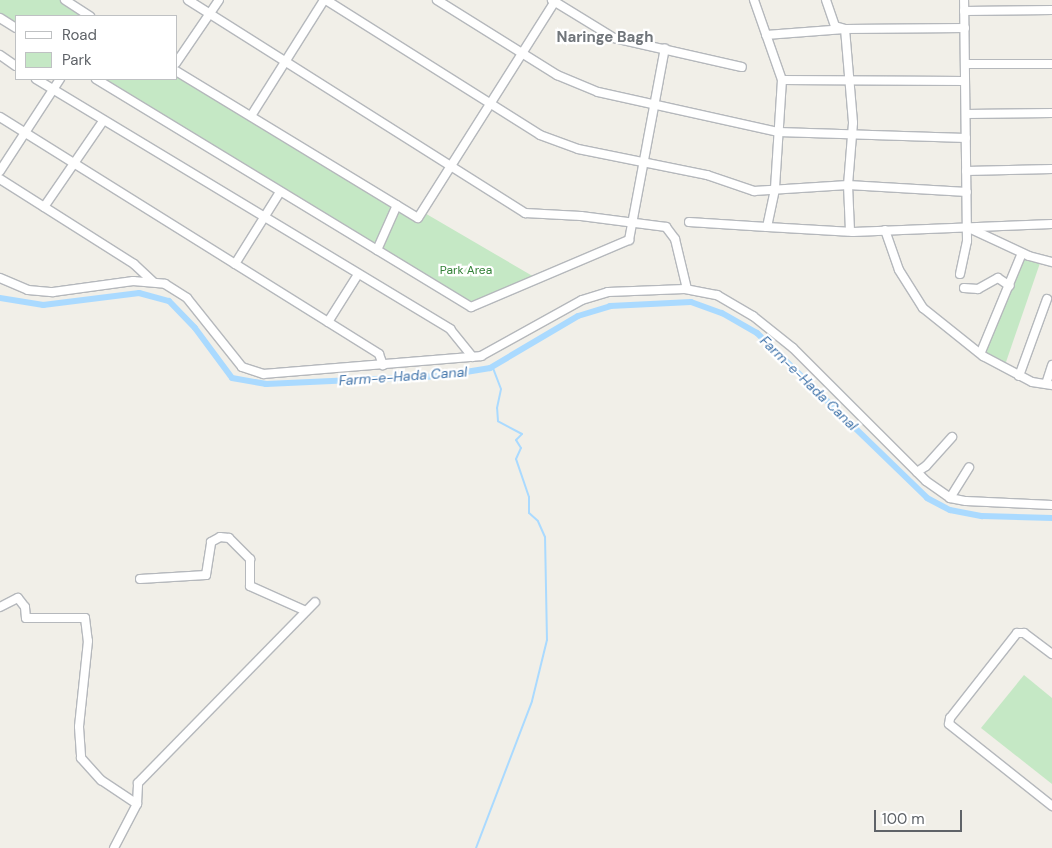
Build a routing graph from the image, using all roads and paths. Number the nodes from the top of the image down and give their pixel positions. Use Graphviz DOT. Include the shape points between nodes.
graph roads {
  1 [pos="65,0"];
  2 [pos="188,0"];
  3 [pos="219,0"];
  4 [pos="325,0"];
  5 [pos="437,0"];
  6 [pos="754,0"];
  7 [pos="826,0"];
  8 [pos="964,0"];
  9 [pos="555,1"];
  10 [pos="1052,10"];
  11 [pos="964,11"];
  12 [pos="210,14"];
  13 [pos="88,15"];
  14 [pos="0,18"];
  15 [pos="15,27"];
  16 [pos="965,28"];
  17 [pos="845,30"];
  18 [pos="766,35"];
  19 [pos="665,48"];
  20 [pos="523,54"];
  21 [pos="0,55"];
  22 [pos="178,60"];
  23 [pos="285,63"];
  24 [pos="965,64"];
  25 [pos="1052,64"];
  26 [pos="15,65"];
  27 [pos="742,68"];
  28 [pos="178,72"];
  29 [pos="38,80"];
  30 [pos="59,80"];
  31 [pos="98,80"];
  32 [pos="782,80"];
  33 [pos="965,81"];
  34 [pos="849,82"];
  35 [pos="53,90"];
  36 [pos="490,103"];
  37 [pos="653,103"];
  38 [pos="1052,113"];
  39 [pos="966,114"];
  40 [pos="251,116"];
  41 [pos="0,117"];
  42 [pos="103,121"];
  43 [pos="778,132"];
  44 [pos="25,133"];
  45 [pos="850,135"];
  46 [pos="966,138"];
  47 [pos="642,162"];
  48 [pos="74,163"];
  49 [pos="453,165"];
  50 [pos="1052,169"];
  51 [pos="0,171"];
  52 [pos="966,171"];
  53 [pos="0,178"];
  54 [pos="848,185"];
  55 [pos="775,188"];
  56 [pos="280,192"];
  57 [pos="967,192"];
  58 [pos="397,205"];
  59 [pos="44,207"];
  60 [pos="263,219"];
  61 [pos="630,222"];
  62 [pos="688,222"];
  63 [pos="1052,224"];
  64 [pos="767,227"];
  65 [pos="967,227"];
  66 [pos="884,230"];
  67 [pos="850,231"];
  68 [pos="377,250"];
  69 [pos="1022,253"];
  70 [pos="1052,262"];
  71 [pos="235,264"];
  72 [pos="960,274"];
  73 [pos="356,276"];
  74 [pos="0,278"];
  75 [pos="153,282"];
  76 [pos="1010,286"];
  77 [pos="964,288"];
  78 [pos="686,289"];
  79 [pos="1047,299"];
  80 [pos="328,322"];
  81 [pos="981,352"];
  82 [pos="473,357"];
  83 [pos="383,365"];
  84 [pos="1052,365"];
  85 [pos="1020,376"];
  86 [pos="1049,384"];
  87 [pos="952,437"];
  88 [pos="969,468"];
  89 [pos="916,472"];
  90 [pos="950,498"];
  91 [pos="1052,505"];
  92 [pos="140,579"];
  93 [pos="315,602"];
  94 [pos="0,607"];
  95 [pos="306,611"];
  96 [pos="1051,651"];
  97 [pos="137,804"];
  98 [pos="1052,806"];
  99 [pos="114,848"];
  1 -- 13 [label="street"];
  2 -- 12 [label="street"];
  3 -- 12 [label="street"];
  4 -- 23 [label="street"];
  4 -- 36 [label="street"];
  5 -- 20 [label="street"];
  6 -- 18 [label="street"];
  7 -- 17 [label="street" via="835,26"];
  8 -- 11 [label="street"];
  9 -- 19 [label="street" via="614,38"];
  9 -- 20 [label="street"];
  10 -- 11 [label="street"];
  11 -- 16 [label="street"];
  12 -- 22 [label="street"];
  12 -- 23 [label="street"];
  14 -- 15 [label="street"];
  16 -- 17 [label="street"];
  16 -- 24 [label="street"];
  17 -- 18 [label="street"];
  17 -- 34 [label="street"];
  18 -- 32 [label="street"];
  19 -- 27 [label="street"];
  19 -- 37 [label="street"];
  20 -- 36 [label="street"];
  20 -- 37 [label="street" via="578,86"];
  21 -- 26 [label="street"];
  23 -- 40 [label="street"];
  23 -- 49 [label="street"];
  24 -- 25 [label="street"];
  24 -- 33 [label="street"];
  28 -- 40 [label="street"];
  29 -- 35 [label="street"];
  30 -- 35 [label="street"];
  31 -- 56 [label="street"];
  32 -- 34 [label="street"];
  32 -- 43 [label="street"];
  33 -- 34 [label="street"];
  33 -- 39 [label="street"];
  34 -- 45 [label="street" via="853,123"];
  35 -- 42 [label="street"];
  35 -- 44 [label="street"];
  36 -- 47 [label="street" via="540,135 578,149"];
  36 -- 49 [label="street"];
  37 -- 43 [label="street"];
  37 -- 47 [label="street"];
  38 -- 39 [label="street"];
  39 -- 46 [label="street"];
  40 -- 58 [label="street"];
  41 -- 44 [label="street"];
  42 -- 48 [label="street"];
  42 -- 60 [label="street"];
  43 -- 45 [label="street"];
  43 -- 55 [label="street"];
  44 -- 48 [label="street"];
  44 -- 51 [label="street"];
  45 -- 46 [label="street"];
  45 -- 54 [label="street"];
  46 -- 52 [label="street"];
  47 -- 55 [label="street" via="707,176 754,191"];
  47 -- 61 [label="street"];
  48 -- 59 [label="street"];
  48 -- 71 [label="street"];
  49 -- 58 [label="street" via="418,218"];
  49 -- 61 [label="street" via="525,213"];
  50 -- 52 [label="street"];
  52 -- 57 [label="street"];
  53 -- 59 [label="street"];
  54 -- 55 [label="street"];
  54 -- 57 [label="street"];
  54 -- 67 [label="street"];
  55 -- 64 [label="street"];
  56 -- 60 [label="street"];
  56 -- 68 [label="street"];
  57 -- 65 [label="street"];
  58 -- 68 [label="street"];
  59 -- 75 [label="street" via="134,264"];
  60 -- 71 [label="street"];
  60 -- 73 [label="street"];
  61 -- 68 [label="street" via="629,240 471,307"];
  61 -- 78 [label="street" via="666,227 675,239"];
  62 -- 64 [label="street"];
  63 -- 65 [label="street"];
  64 -- 67 [label="street"];
  65 -- 66 [label="street"];
  65 -- 69 [label="street"];
  65 -- 72 [label="street"];
  66 -- 67 [label="street"];
  66 -- 81 [label="street" via="899,270 923,308"];
  69 -- 70 [label="street"];
  69 -- 76 [label="street"];
  71 -- 80 [label="street"];
  73 -- 80 [label="street"];
  73 -- 82 [label="street" via="450,329"];
  74 -- 75 [label="street" via="28,290 53,292 112,283"];
  75 -- 83 [label="street" via="165,284 188,298 242,367 264,374"];
  76 -- 77 [label="street" via="998,278 978,289"];
  76 -- 81 [label="street"];
  78 -- 82 [label="street" via="599,295 582,300"];
  78 -- 89 [label="street" via="717,295 760,321 793,348"];
  79 -- 85 [label="street"];
  80 -- 83 [label="street" via="379,354"];
  81 -- 85 [label="street" via="982,356"];
  82 -- 83 [label="street"];
  84 -- 86 [label="street"];
  85 -- 86 [label="street"];
  87 -- 89 [label="street" via="926,466"];
  88 -- 90 [label="street"];
  89 -- 90 [label="street"];
  90 -- 91 [label="street" via="966,502"];
  92 -- 95 [label="street" via="206,574 211,542 220,537 229,538 250,559 250,586"];
  93 -- 95 [label="street"];
  94 -- 97 [label="street" via="18,598 25,607 26,618 85,618 88,641 79,727 81,758 101,780"];
  95 -- 97 [label="street" via="138,783"];
  96 -- 98 [label="street" via="1024,633 1017,633 950,718 949,724"];
  97 -- 99 [label="street"];
}
